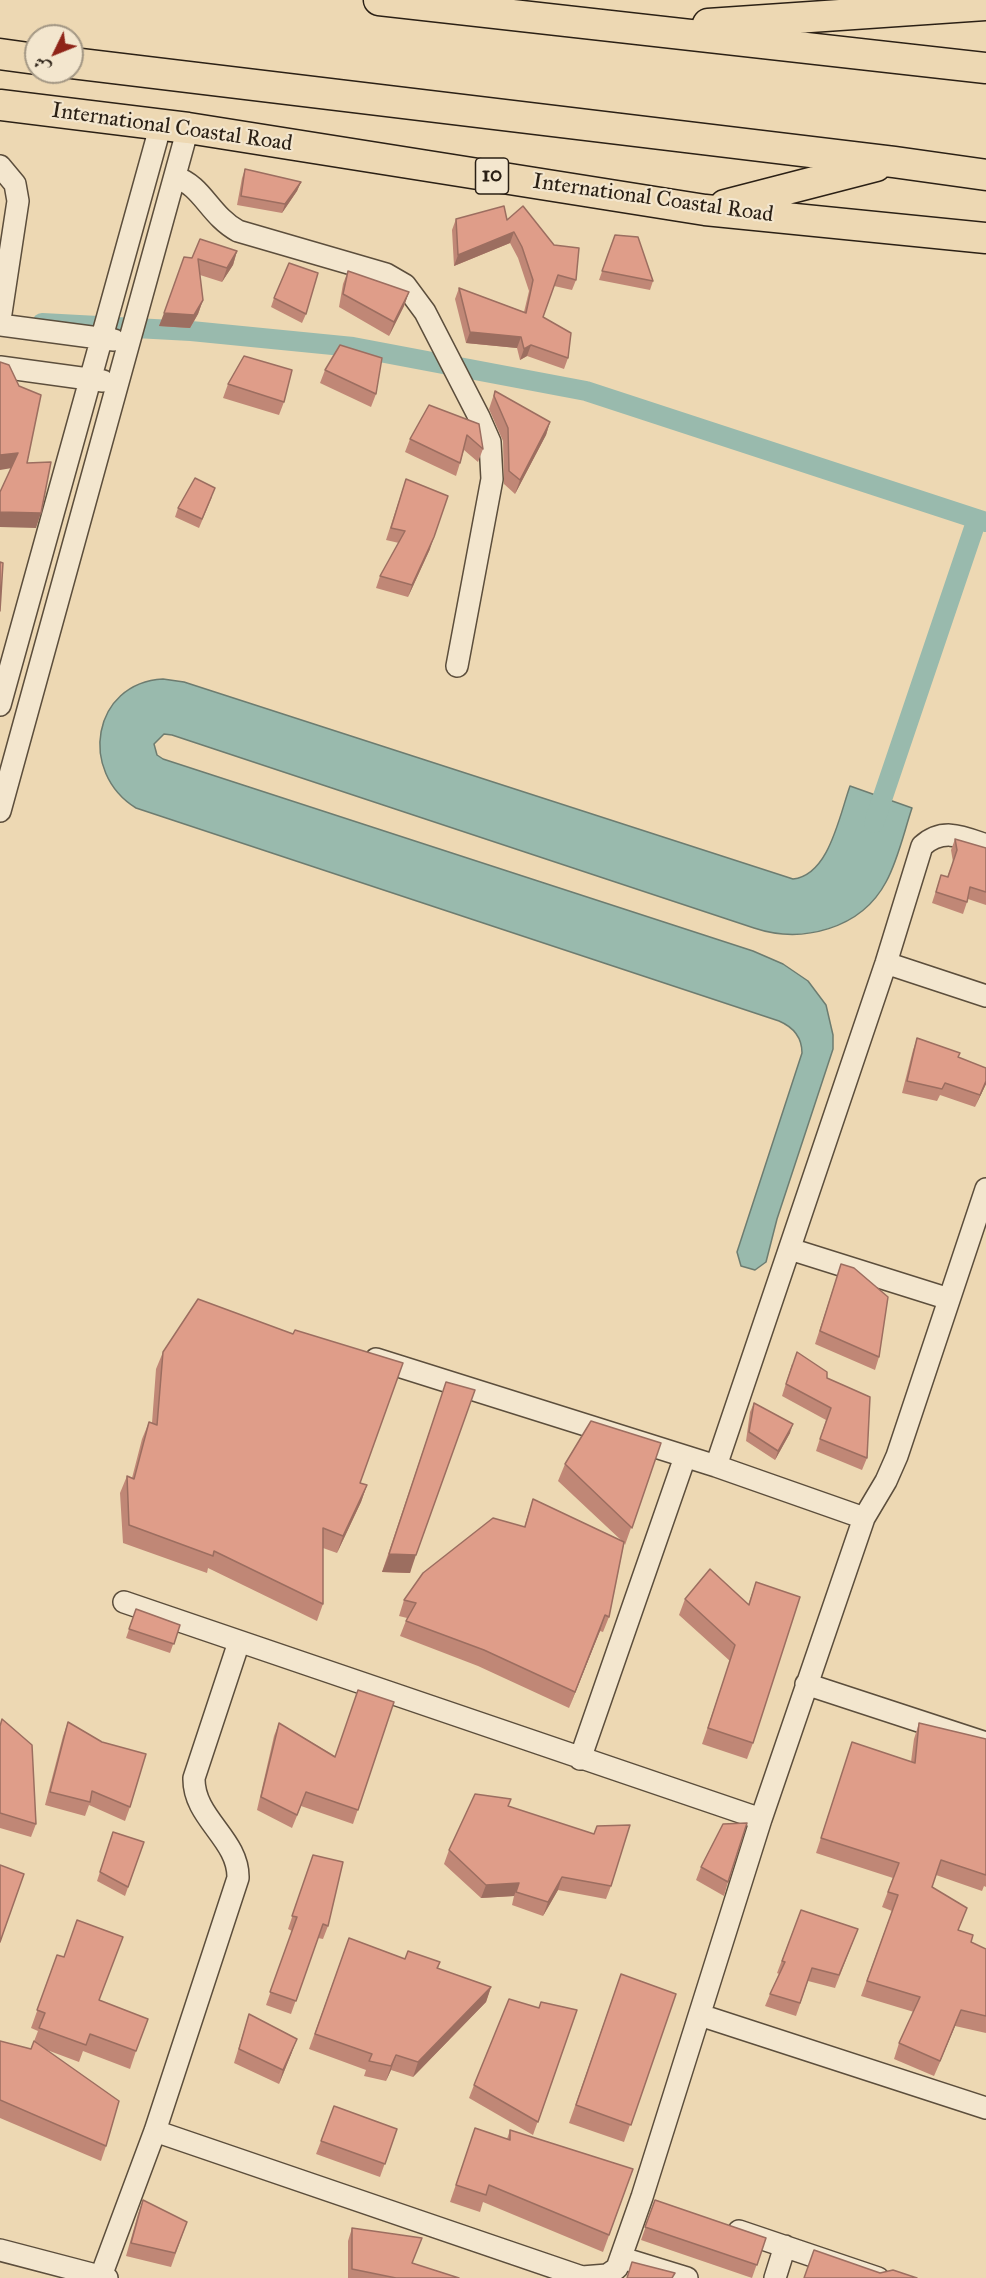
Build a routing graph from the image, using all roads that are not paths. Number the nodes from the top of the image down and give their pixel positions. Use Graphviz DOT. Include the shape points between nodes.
graph roads {
  1 [pos="379,0"];
  2 [pos="986,5"];
  3 [pos="628,29"];
  4 [pos="0,54"];
  5 [pos="24,57"];
  6 [pos="84,64"];
  7 [pos="986,68"];
  8 [pos="0,105"];
  9 [pos="175,126"];
  10 [pos="894,162"];
  11 [pos="0,166"];
  12 [pos="986,175"];
  13 [pos="174,177"];
  14 [pos="705,210"];
  15 [pos="986,238"];
  16 [pos="0,320"];
  17 [pos="0,325"];
  18 [pos="102,338"];
  19 [pos="130,342"];
  20 [pos="0,367"];
  21 [pos="90,379"];
  22 [pos="117,383"];
  23 [pos="458,666"];
  24 [pos="0,705"];
  25 [pos="0,811"];
  26 [pos="986,846"];
  27 [pos="886,963"];
  28 [pos="986,996"];
  29 [pos="986,1190"];
  30 [pos="790,1249"];
  31 [pos="950,1299"];
  32 [pos="360,1354"];
  33 [pos="685,1457"];
  34 [pos="716,1466"];
  35 [pos="864,1518"];
  36 [pos="124,1602"];
  37 [pos="239,1642"];
  38 [pos="806,1684"];
  39 [pos="986,1743"];
  40 [pos="580,1759"];
  41 [pos="761,1819"];
  42 [pos="700,2015"];
  43 [pos="986,2108"];
  44 [pos="155,2131"];
  45 [pos="642,2198"];
  46 [pos="664,2205"];
  47 [pos="719,2224"];
  48 [pos="785,2246"];
  49 [pos="0,2250"];
  50 [pos="622,2258"];
  51 [pos="104,2277"];
  52 [pos="687,2278"];
  53 [pos="775,2278"];
  54 [pos="878,2278"];
  1 -- 3 [label="highway"];
  2 -- 3 [label="highway"];
  3 -- 7 [label="highway"];
  4 -- 5 [label="highway"];
  6 -- 10 [label="highway"];
  8 -- 9 [label="highway, International Coastal Road / 10"];
  9 -- 13 [label="street"];
  9 -- 14 [label="highway, International Coastal Road / 10"];
  9 -- 18 [label="street"];
  10 -- 12 [label="highway"];
  10 -- 14 [label="highway"];
  11 -- 16 [label="street" via="15,184 18,201"];
  13 -- 19 [label="street"];
  13 -- 23 [label="street" via="191,184 226,225 386,273 405,285 425,312 485,429 492,455 492,479"];
  14 -- 15 [label="highway, International Coastal Road / 10"];
  17 -- 18 [label="street"];
  18 -- 19 [label="street"];
  18 -- 21 [label="street"];
  19 -- 22 [label="street"];
  20 -- 21 [label="street"];
  21 -- 22 [label="street"];
  21 -- 24 [label="street"];
  22 -- 25 [label="street"];
  26 -- 27 [label="street" via="952,834 930,839 922,846"];
  27 -- 28 [label="street"];
  27 -- 30 [label="street"];
  29 -- 31 [label="street"];
  30 -- 31 [label="street"];
  30 -- 34 [label="street"];
  31 -- 35 [label="street" via="897,1455"];
  32 -- 33 [label="street"];
  33 -- 34 [label="street"];
  33 -- 40 [label="street"];
  34 -- 35 [label="street"];
  35 -- 38 [label="street"];
  36 -- 37 [label="street"];
  37 -- 40 [label="street"];
  37 -- 44 [label="street" via="193,1789 201,1808 235,1858 238,1878"];
  38 -- 39 [label="street"];
  38 -- 41 [label="street"];
  40 -- 41 [label="street"];
  41 -- 42 [label="street"];
  42 -- 43 [label="street"];
  42 -- 45 [label="street"];
  44 -- 50 [label="street" via="582,2277 607,2275"];
  44 -- 51 [label="street"];
  45 -- 46 [label="street"];
  45 -- 50 [label="street"];
  47 -- 48 [label="street"];
  48 -- 53 [label="street"];
  48 -- 54 [label="street"];
  49 -- 51 [label="street"];
  50 -- 52 [label="street"];
}
